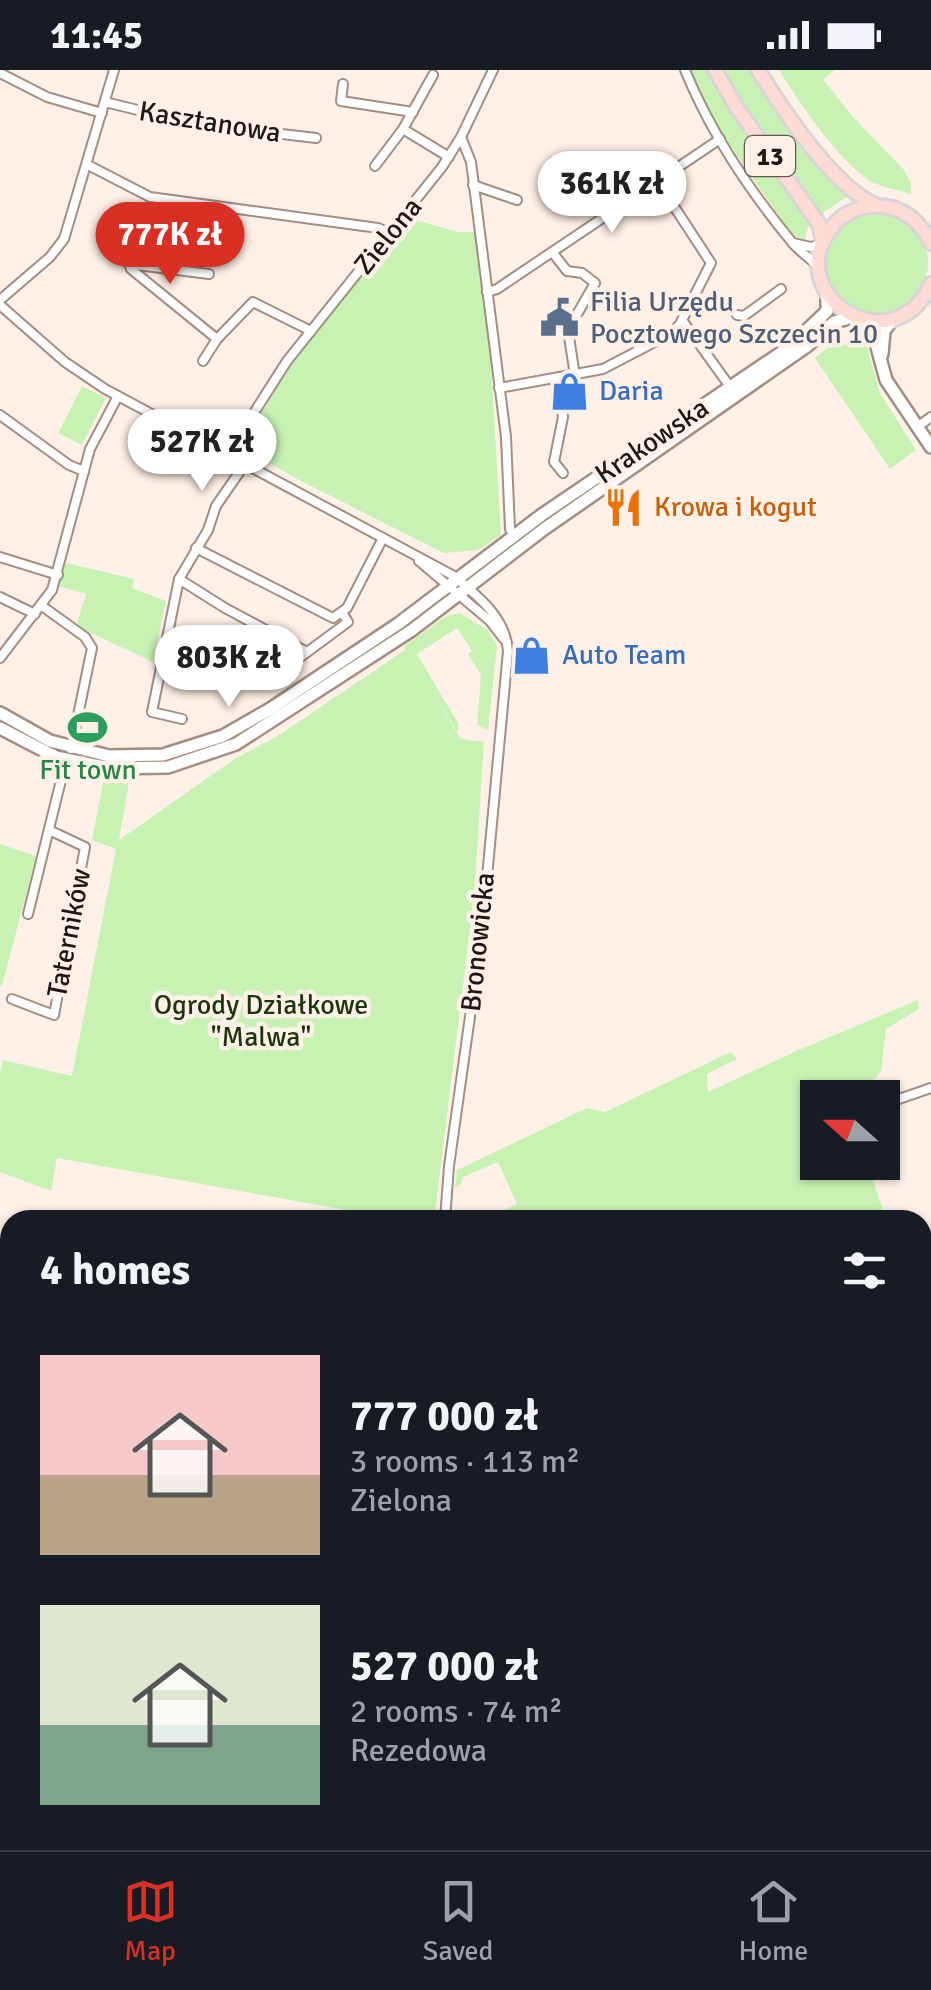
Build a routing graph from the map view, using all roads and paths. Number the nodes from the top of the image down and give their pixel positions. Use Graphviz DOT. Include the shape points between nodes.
graph roads {
  1 [pos="114,70"];
  2 [pos="493,70"];
  3 [pos="684,70"];
  4 [pos="714,70"];
  5 [pos="758,70"];
  6 [pos="0,73"];
  7 [pos="433,75"];
  8 [pos="342,84"];
  9 [pos="105,102"];
  10 [pos="413,112"];
  11 [pos="102,113"];
  12 [pos="403,129"];
  13 [pos="460,137"];
  14 [pos="316,138"];
  15 [pos="720,139"];
  16 [pos="449,157"];
  17 [pos="88,165"];
  18 [pos="375,166"];
  19 [pos="658,182"];
  20 [pos="473,185"];
  21 [pos="516,200"];
  22 [pos="879,206"];
  23 [pos="389,234"];
  24 [pos="789,240"];
  25 [pos="823,243"];
  26 [pos="931,243"];
  27 [pos="553,253"];
  28 [pos="158,267"];
  29 [pos="819,268"];
  30 [pos="209,274"];
  31 [pos="150,284"];
  32 [pos="931,284"];
  33 [pos="781,289"];
  34 [pos="487,292"];
  35 [pos="827,293"];
  36 [pos="0,303"];
  37 [pos="931,310"];
  38 [pos="910,312"];
  39 [pos="737,315"];
  40 [pos="858,318"];
  41 [pos="682,320"];
  42 [pos="892,320"];
  43 [pos="310,331"];
  44 [pos="217,339"];
  45 [pos="203,361"];
  46 [pos="884,374"];
  47 [pos="575,376"];
  48 [pos="558,379"];
  49 [pos="499,388"];
  50 [pos="731,388"];
  51 [pos="118,396"];
  52 [pos="0,415"];
  53 [pos="931,417"];
  54 [pos="917,426"];
  55 [pos="931,447"];
  56 [pos="228,454"];
  57 [pos="245,464"];
  58 [pos="84,471"];
  59 [pos="563,473"];
  60 [pos="514,536"];
  61 [pos="384,538"];
  62 [pos="196,548"];
  63 [pos="0,557"];
  64 [pos="54,574"];
  65 [pos="179,579"];
  66 [pos="458,587"];
  67 [pos="0,598"];
  68 [pos="38,610"];
  69 [pos="342,614"];
  70 [pos="307,652"];
  71 [pos="0,658"];
  72 [pos="295,661"];
  73 [pos="0,713"];
  74 [pos="182,718"];
  75 [pos="0,728"];
  76 [pos="68,754"];
  77 [pos="48,830"];
  78 [pos="28,914"];
  79 [pos="12,1000"];
  80 [pos="931,1088"];
  81 [pos="900,1098"];
  82 [pos="446,1210"];
  1 -- 9 [label="street"];
  2 -- 13 [label="street, Zielona"];
  3 -- 15 [label="street"];
  4 -- 25 [label="main road, 13" via="819,224"];
  5 -- 22 [label="main road, 13" via="807,140 856,192"];
  6 -- 11 [label="street" via="41,95"];
  7 -- 10 [label="street"];
  8 -- 10 [label="street" via="341,101"];
  9 -- 11 [label="street"];
  9 -- 14 [label="street, Kasztanowa" via="195,124"];
  10 -- 12 [label="street"];
  11 -- 17 [label="street"];
  12 -- 16 [label="street"];
  12 -- 18 [label="street"];
  13 -- 16 [label="street, Zielona"];
  13 -- 20 [label="street"];
  15 -- 19 [label="street"];
  15 -- 24 [label="street"];
  16 -- 23 [label="street, Zielona"];
  17 -- 23 [label="street" via="150,197"];
  17 -- 36 [label="street" via="59,248"];
  19 -- 27 [label="street"];
  19 -- 41 [label="street" via="711,262"];
  20 -- 21 [label="street"];
  20 -- 34 [label="street"];
  22 -- 25 [label="main road" via="846,214"];
  22 -- 26 [label="main road, 13" via="910,216"];
  23 -- 43 [label="street, Zielona"];
  24 -- 25 [label="street" via="808,247"];
  24 -- 29 [label="street"];
  25 -- 29 [label="main road"];
  27 -- 34 [label="street"];
  27 -- 47 [label="street" via="567,271 595,283 568,330"];
  28 -- 30 [label="street"];
  28 -- 31 [label="street"];
  28 -- 31 [label="street" via="129,264"];
  29 -- 35 [label="main road"];
  31 -- 44 [label="street"];
  32 -- 38 [label="main road"];
  33 -- 39 [label="street"];
  34 -- 49 [label="street"];
  35 -- 40 [label="main road"];
  35 -- 50 [label="main road, Krakowska" via="827,311 809,331"];
  36 -- 51 [label="street" via="75,370"];
  37 -- 38 [label="main road"];
  38 -- 42 [label="main road"];
  40 -- 42 [label="main road"];
  40 -- 46 [label="main road" via="873,332"];
  40 -- 66 [label="main road, Krakowska" via="834,322"];
  41 -- 47 [label="street" via="625,360"];
  41 -- 50 [label="street"];
  42 -- 46 [label="main road" via="883,336"];
  43 -- 44 [label="street" via="254,302"];
  43 -- 56 [label="street, Zielona"];
  44 -- 45 [label="street"];
  46 -- 54 [label="main road"];
  47 -- 48 [label="street"];
  48 -- 49 [label="street"];
  48 -- 59 [label="street, Krakowska" via="563,418 554,462"];
  49 -- 60 [label="street"];
  50 -- 60 [label="main road, Krakowska"];
  51 -- 56 [label="street"];
  51 -- 58 [label="street"];
  52 -- 58 [label="street"];
  53 -- 54 [label="street"];
  54 -- 55 [label="main road"];
  56 -- 57 [label="street"];
  57 -- 61 [label="street"];
  57 -- 62 [label="street"];
  58 -- 64 [label="street"];
  60 -- 66 [label="main road, Krakowska"];
  61 -- 66 [label="street"];
  61 -- 69 [label="street"];
  62 -- 65 [label="street"];
  62 -- 69 [label="street" via="326,617"];
  63 -- 64 [label="street"];
  64 -- 68 [label="street"];
  65 -- 70 [label="street"];
  65 -- 74 [label="street" via="152,712"];
  66 -- 76 [label="main road" via="213,741 152,756"];
  66 -- 82 [label="street, Bronowicka" via="502,624 508,663"];
  67 -- 68 [label="street"];
  68 -- 71 [label="street"];
  68 -- 76 [label="street" via="92,648"];
  69 -- 70 [label="street" via="348,622"];
  70 -- 72 [label="street"];
  73 -- 76 [label="main road"];
  75 -- 76 [label="main road" via="37,750"];
  76 -- 77 [label="street"];
  77 -- 78 [label="street"];
  77 -- 79 [label="street, Taterników" via="85,850 54,1015"];
  80 -- 81 [label="street"];
}
